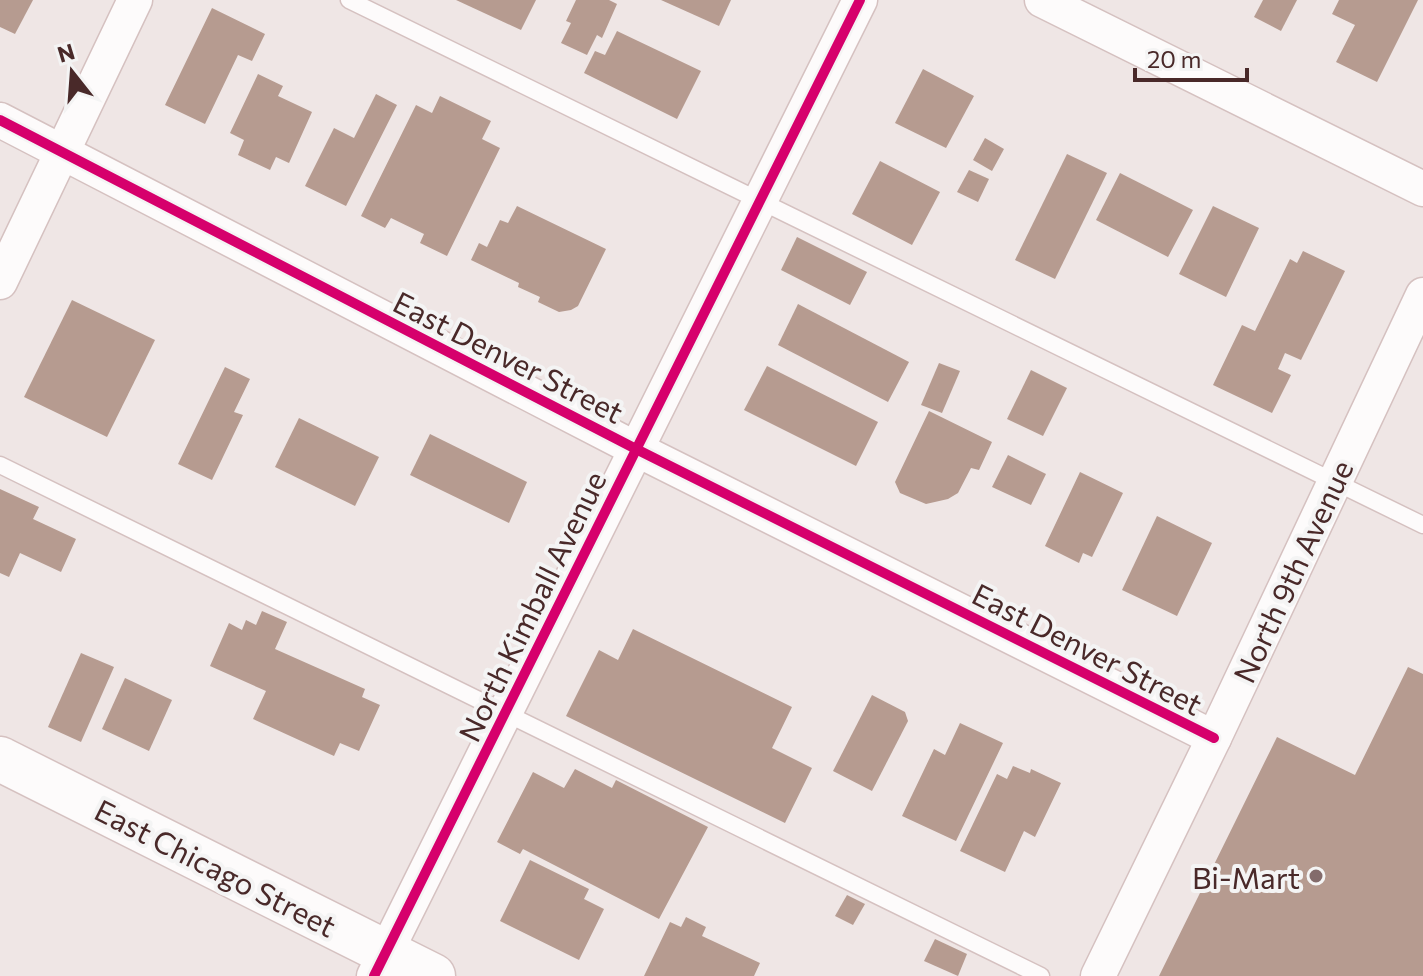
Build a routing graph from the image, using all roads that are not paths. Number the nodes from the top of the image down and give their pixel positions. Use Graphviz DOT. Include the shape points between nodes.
graph roads {
  1 [pos="135,0"];
  2 [pos="349,0"];
  3 [pos="860,0"];
  4 [pos="1042,0"];
  5 [pos="0,120"];
  6 [pos="62,151"];
  7 [pos="1423,189"];
  8 [pos="760,201"];
  9 [pos="0,282"];
  10 [pos="1423,295"];
  11 [pos="636,449"];
  12 [pos="0,465"];
  13 [pos="1334,481"];
  14 [pos="1423,525"];
  15 [pos="505,713"];
  16 [pos="1214,738"];
  17 [pos="0,759"];
  18 [pos="379,964"];
  19 [pos="433,976"];
  20 [pos="1041,976"];
  21 [pos="1098,976"];
  1 -- 6 [label="street"];
  2 -- 8 [label="lane"];
  3 -- 8 [label="street, North Kimball Avenue"];
  4 -- 7 [label="street"];
  5 -- 6 [label="street, East Denver Street"];
  6 -- 9 [label="street"];
  6 -- 11 [label="street, East Denver Street"];
  8 -- 11 [label="street, North Kimball Avenue"];
  8 -- 13 [label="lane"];
  10 -- 13 [label="street, North 9th Avenue"];
  11 -- 15 [label="street, North Kimball Avenue"];
  11 -- 16 [label="street, East Denver Street"];
  12 -- 15 [label="lane"];
  13 -- 14 [label="lane"];
  13 -- 16 [label="street, North 9th Avenue"];
  15 -- 18 [label="street, North Kimball Avenue"];
  15 -- 20 [label="lane"];
  16 -- 21 [label="street, North 9th Avenue"];
  17 -- 18 [label="street, East Chicago Street"];
  18 -- 19 [label="street, East Chicago Street"];
}
